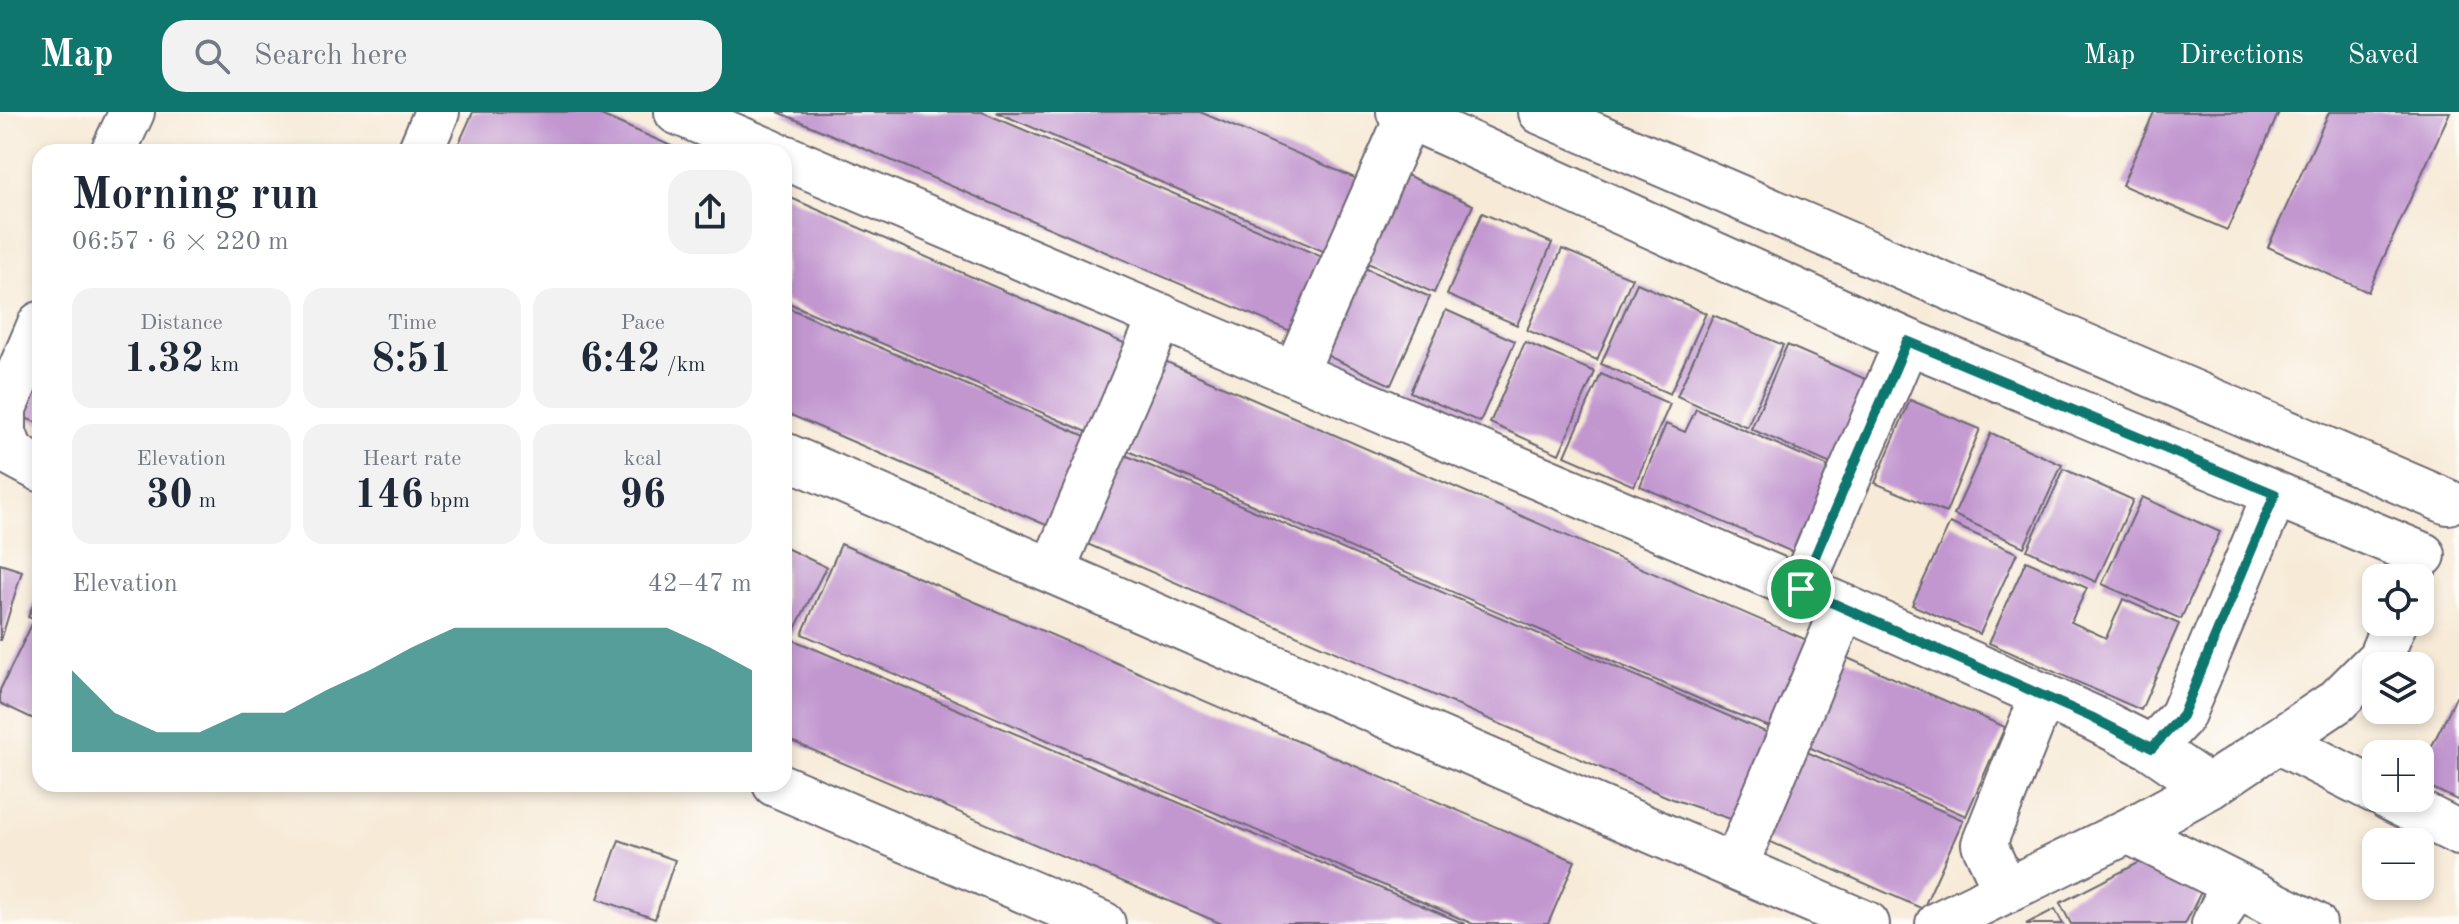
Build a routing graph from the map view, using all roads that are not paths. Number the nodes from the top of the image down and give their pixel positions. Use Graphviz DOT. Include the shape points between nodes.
graph roads {
  1 [pos="132,112"];
  2 [pos="437,112"];
  3 [pos="677,112"];
  4 [pos="1541,112"];
  5 [pos="1403,114"];
  6 [pos="117,144"];
  7 [pos="423,144"];
  8 [pos="752,144"];
  9 [pos="792,160"];
  10 [pos="1161,316"];
  11 [pos="1907,341"];
  12 [pos="32,343"];
  13 [pos="1295,373"];
  14 [pos="15,454"];
  15 [pos="792,458"];
  16 [pos="2453,490"];
  17 [pos="2275,494"];
  18 [pos="2412,564"];
  19 [pos="2419,564"];
  20 [pos="1052,571"];
  21 [pos="1801,589"];
  22 [pos="1844,607"];
  23 [pos="2389,636"];
  24 [pos="2043,695"];
  25 [pos="2277,741"];
  26 [pos="2152,748"];
  27 [pos="2362,784"];
  28 [pos="2209,787"];
  29 [pos="792,791"];
  30 [pos="2417,812"];
  31 [pos="2128,831"];
  32 [pos="2459,833"];
  33 [pos="1735,867"];
  34 [pos="2234,885"];
  35 [pos="2006,891"];
  36 [pos="1103,924"];
  37 [pos="1867,924"];
  38 [pos="1938,924"];
  39 [pos="2214,924"];
  40 [pos="2314,924"];
  1 -- 6 [label="street"];
  2 -- 7 [label="street"];
  3 -- 8 [label="street"];
  4 -- 16 [label="street"];
  5 -- 11 [label="street"];
  5 -- 13 [label="street"];
  9 -- 10 [label="street"];
  10 -- 13 [label="street"];
  10 -- 20 [label="street"];
  11 -- 17 [label="street"];
  11 -- 21 [label="street"];
  12 -- 14 [label="street" via="4,408"];
  13 -- 21 [label="street"];
  15 -- 20 [label="street"];
  16 -- 19 [label="street"];
  17 -- 18 [label="street"];
  17 -- 26 [label="street" via="2182,716"];
  20 -- 33 [label="street"];
  21 -- 22 [label="street"];
  22 -- 24 [label="street"];
  22 -- 33 [label="street"];
  23 -- 25 [label="street" via="2380,658 2337,701"];
  24 -- 26 [label="street"];
  24 -- 35 [label="street" via="1984,844"];
  25 -- 27 [label="street"];
  25 -- 28 [label="street"];
  26 -- 28 [label="street"];
  28 -- 31 [label="street"];
  29 -- 36 [label="street"];
  30 -- 32 [label="street"];
  31 -- 34 [label="street"];
  31 -- 35 [label="street"];
  33 -- 37 [label="street"];
  34 -- 39 [label="street"];
  34 -- 40 [label="street"];
  35 -- 38 [label="street"];
}
